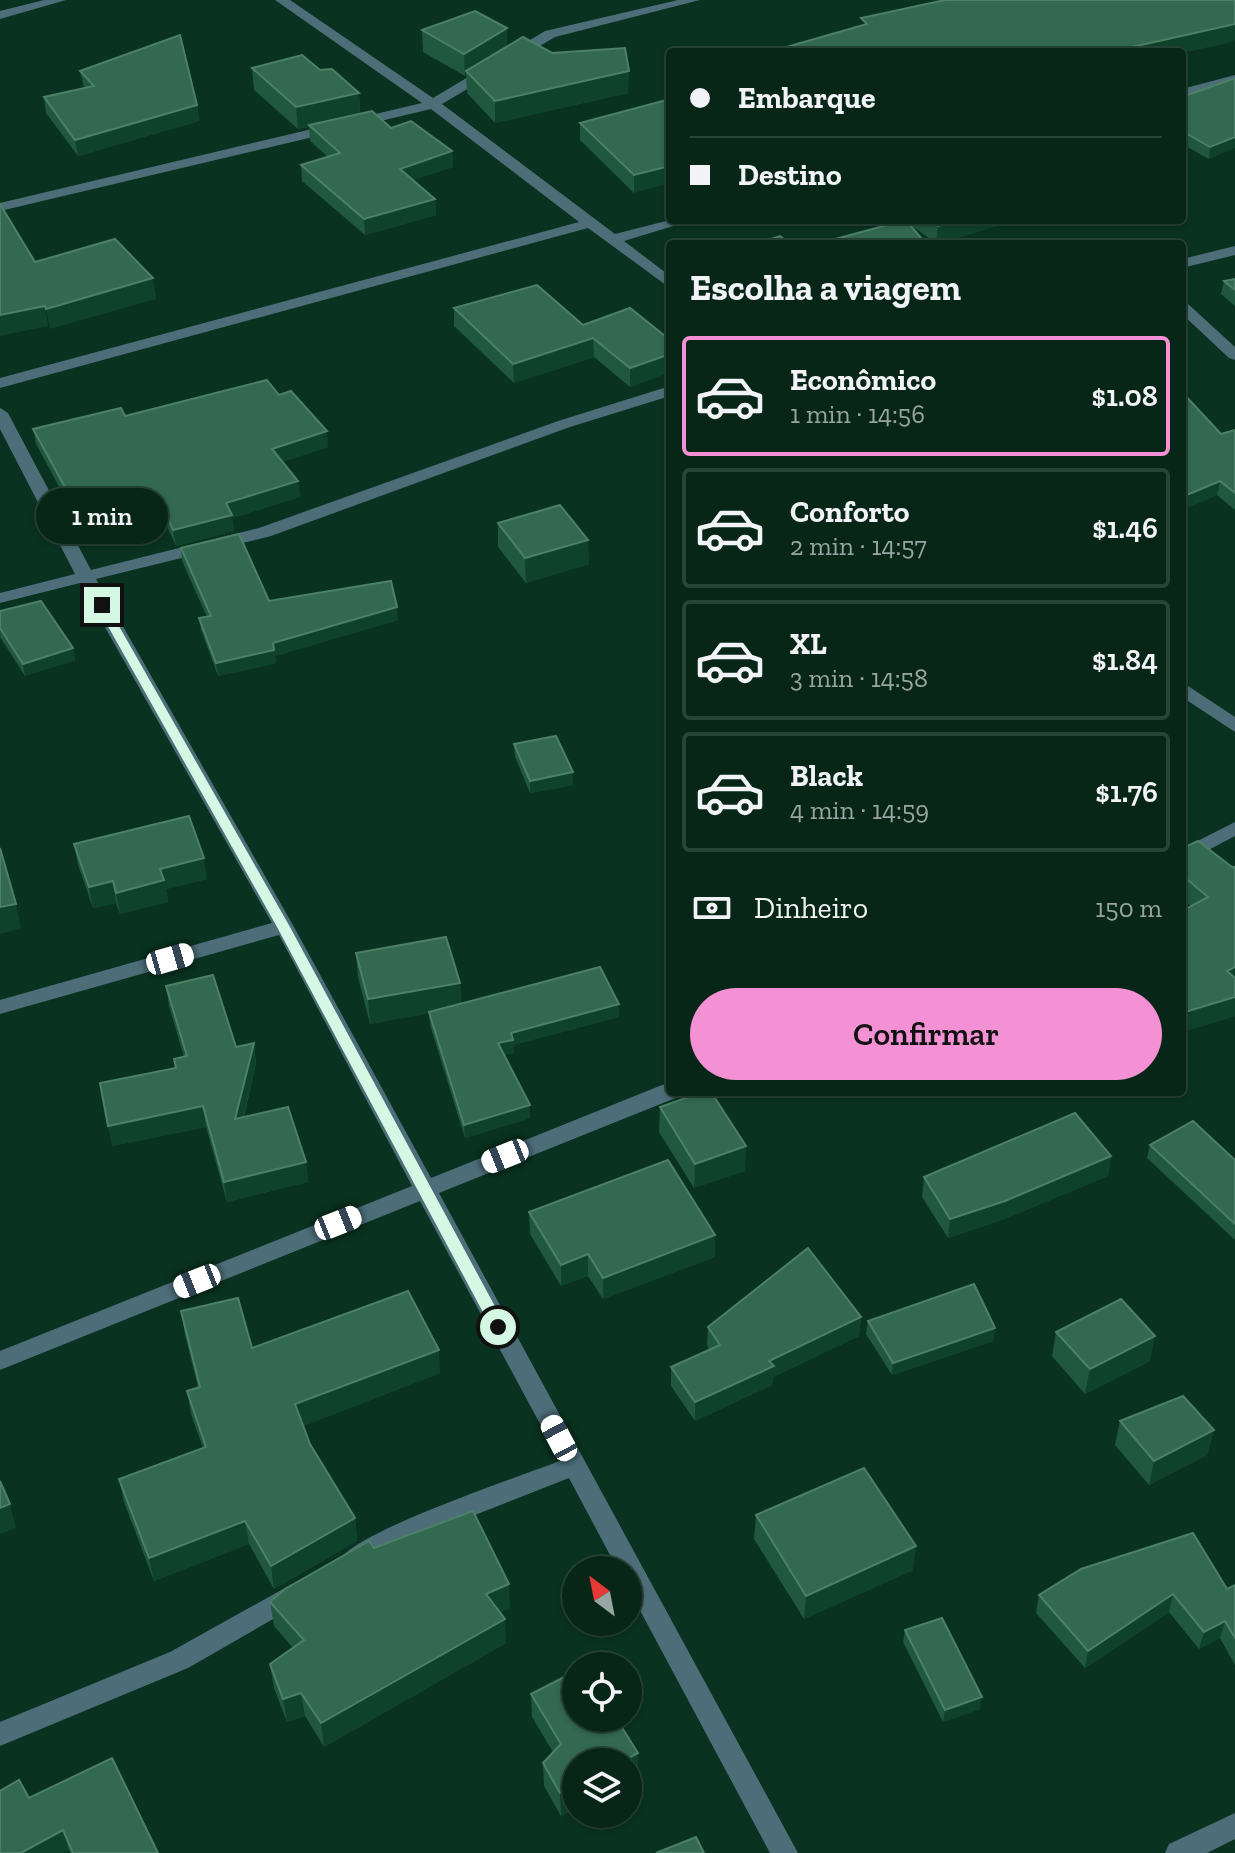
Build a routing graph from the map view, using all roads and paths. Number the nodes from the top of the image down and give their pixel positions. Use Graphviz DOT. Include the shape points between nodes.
graph roads {
  1 [pos="60,0"];
  2 [pos="281,0"];
  3 [pos="694,0"];
  4 [pos="32,3"];
  5 [pos="0,15"];
  6 [pos="1235,79"];
  7 [pos="1186,92"];
  8 [pos="433,104"];
  9 [pos="0,207"];
  10 [pos="591,223"];
  11 [pos="671,224"];
  12 [pos="614,239"];
  13 [pos="1235,250"];
  14 [pos="1186,263"];
  15 [pos="666,280"];
  16 [pos="1186,310"];
  17 [pos="1235,355"];
  18 [pos="0,383"];
  19 [pos="666,392"];
  20 [pos="0,413"];
  21 [pos="86,578"];
  22 [pos="0,598"];
  23 [pos="1186,691"];
  24 [pos="1235,726"];
  25 [pos="1235,828"];
  26 [pos="1186,855"];
  27 [pos="284,927"];
  28 [pos="0,1007"];
  29 [pos="666,1093"];
  30 [pos="423,1188"];
  31 [pos="0,1361"];
  32 [pos="574,1466"];
  33 [pos="0,1734"];
  34 [pos="1235,1826"];
  35 [pos="784,1853"];
  36 [pos="1179,1853"];
  1 -- 4 [label="street"];
  2 -- 8 [label="street"];
  3 -- 8 [label="street" via="561,30"];
  4 -- 5 [label="street"];
  6 -- 7 [label="street"];
  8 -- 9 [label="street"];
  8 -- 10 [label="street"];
  10 -- 12 [label="street"];
  10 -- 18 [label="street"];
  11 -- 12 [label="street"];
  12 -- 15 [label="street"];
  13 -- 14 [label="street"];
  16 -- 17 [label="street"];
  19 -- 21 [label="street" via="265,532"];
  20 -- 21 [label="street"];
  21 -- 22 [label="street"];
  21 -- 27 [label="street"];
  23 -- 24 [label="street"];
  25 -- 26 [label="street"];
  27 -- 28 [label="street"];
  27 -- 30 [label="street"];
  29 -- 30 [label="street"];
  30 -- 31 [label="street"];
  30 -- 32 [label="street"];
  32 -- 33 [label="street" via="392,1537 179,1660"];
  32 -- 35 [label="street"];
  34 -- 36 [label="street"];
}
